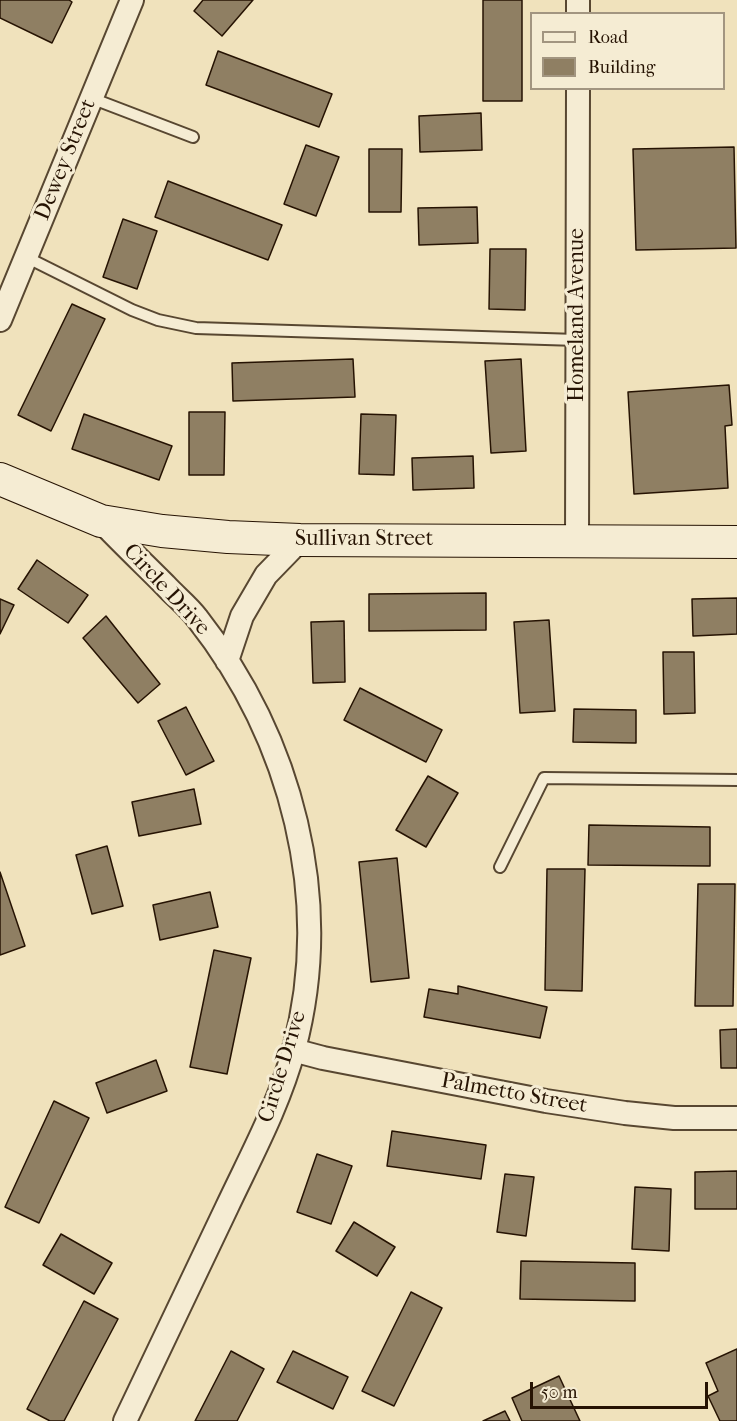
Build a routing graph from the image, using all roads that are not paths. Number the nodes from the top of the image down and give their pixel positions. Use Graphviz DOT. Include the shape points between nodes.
graph roads {
  1 [pos="132,0"];
  2 [pos="578,90"];
  3 [pos="91,98"];
  4 [pos="193,137"];
  5 [pos="26,257"];
  6 [pos="0,320"];
  7 [pos="578,340"];
  8 [pos="0,479"];
  9 [pos="101,521"];
  10 [pos="300,540"];
  11 [pos="577,541"];
  12 [pos="737,542"];
  13 [pos="227,661"];
  14 [pos="737,780"];
  15 [pos="500,867"];
  16 [pos="293,1050"];
  17 [pos="737,1118"];
  18 [pos="125,1421"];
  1 -- 3 [label="street, Dewey Street"];
  2 -- 7 [label="street, Homeland Avenue"];
  3 -- 4 [label="lane"];
  3 -- 5 [label="street, Dewey Street"];
  5 -- 6 [label="street, Dewey Street"];
  5 -- 7 [label="lane" via="132,310 196,328"];
  7 -- 11 [label="street, Homeland Avenue"];
  8 -- 9 [label="street, Sullivan Street"];
  9 -- 10 [label="street, Sullivan Street" via="162,531"];
  9 -- 13 [label="street, Circle Drive" via="196,616"];
  10 -- 11 [label="street, Sullivan Street"];
  10 -- 13 [label="street, Circle Drive" via="266,575 242,616"];
  11 -- 12 [label="street, Sullivan Street"];
  13 -- 16 [label="street, Circle Drive" via="250,696 273,747 301,848 309,944 305,995"];
  14 -- 15 [label="lane" via="544,778"];
  16 -- 17 [label="street, Palmetto Street" via="546,1101 658,1117"];
  16 -- 18 [label="street, Circle Drive" via="271,1115"];
}
